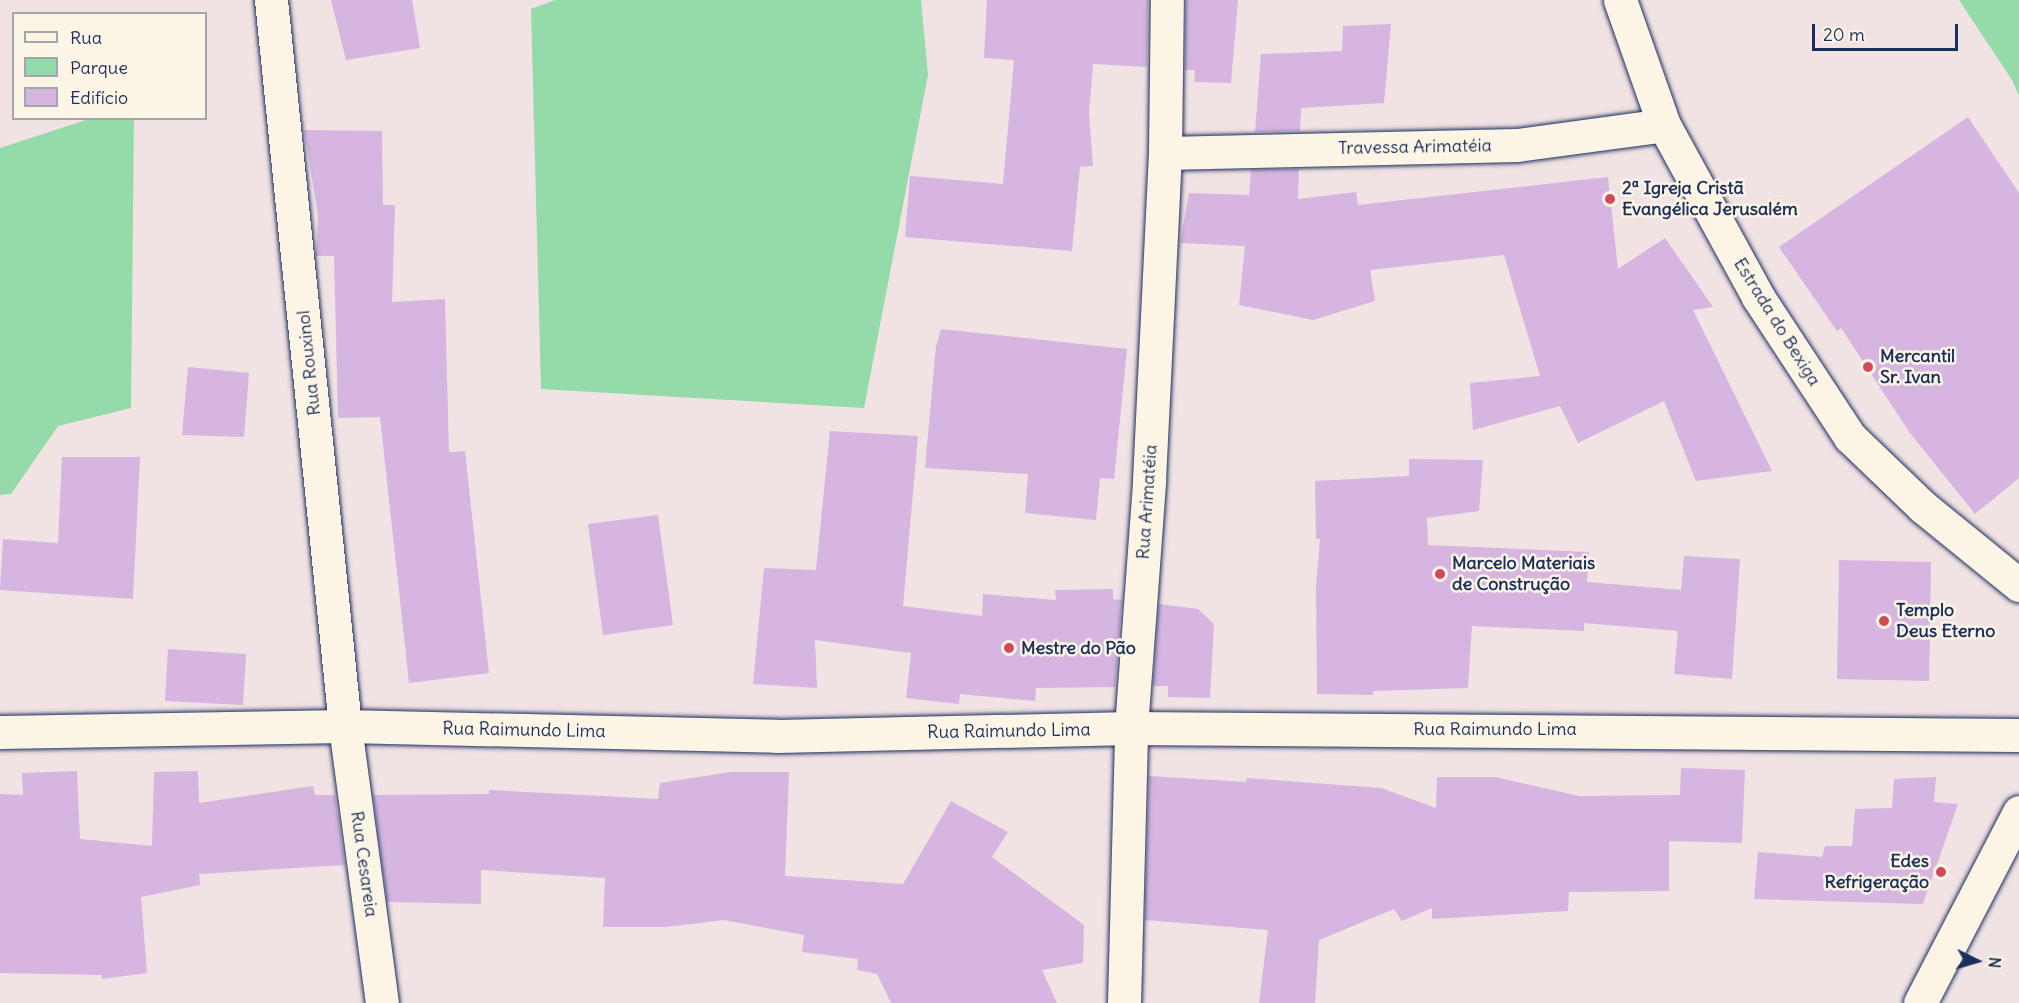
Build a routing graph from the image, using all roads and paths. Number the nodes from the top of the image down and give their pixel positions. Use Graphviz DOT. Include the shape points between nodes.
graph roads {
  1 [pos="271,0"];
  2 [pos="1167,0"];
  3 [pos="1620,0"];
  4 [pos="1664,125"];
  5 [pos="1165,153"];
  6 [pos="2019,585"];
  7 [pos="345,726"];
  8 [pos="1131,728"];
  9 [pos="0,732"];
  10 [pos="2019,735"];
  11 [pos="2019,812"];
  12 [pos="382,1003"];
  13 [pos="1124,1003"];
  14 [pos="1920,1003"];
  1 -- 7 [label="street, Rua Rouxinol"];
  2 -- 5 [label="street, Rua Arimatéia"];
  3 -- 4 [label="street, Estrada do Bexiga"];
  4 -- 5 [label="street, Travessa Arimatéia" via="1518,145"];
  4 -- 6 [label="street, Estrada do Bexiga" via="1758,297 1850,437 1923,507"];
  5 -- 8 [label="street, Rua Arimatéia" via="1149,480"];
  7 -- 8 [label="street, Rua Raimundo Lima" via="777,736"];
  7 -- 9 [label="street, Rua Raimundo Lima"];
  7 -- 12 [label="street, Rua Cesareia"];
  8 -- 10 [label="street, Rua Raimundo Lima" via="1647,729"];
  8 -- 13 [label="street, Rua Arimatéia"];
  11 -- 14 [label="street"];
}
